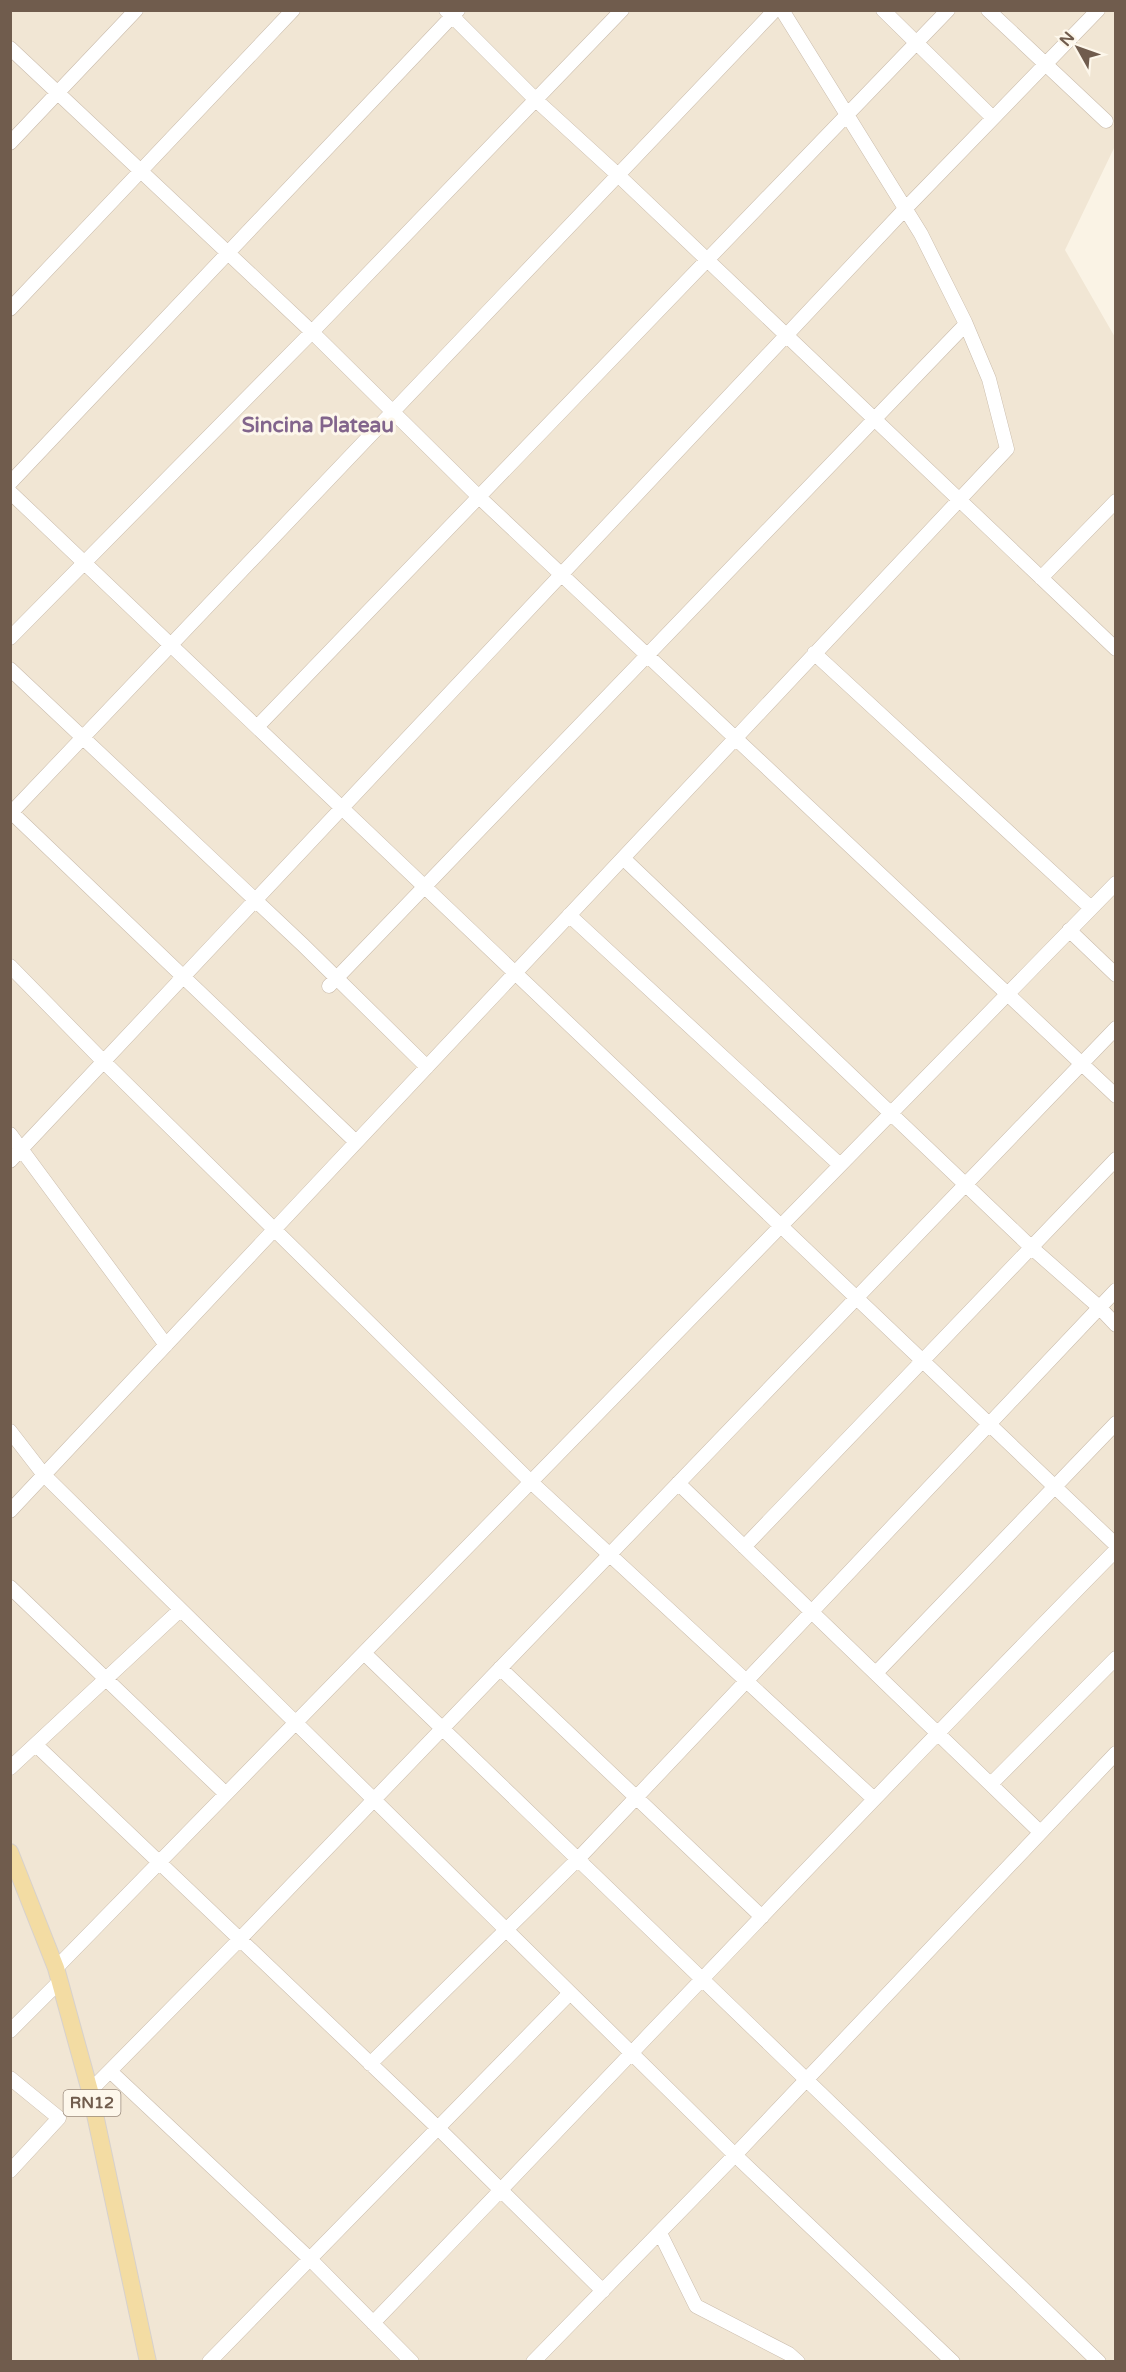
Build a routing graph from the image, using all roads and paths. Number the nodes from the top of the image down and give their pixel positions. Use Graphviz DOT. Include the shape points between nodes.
graph roads {
  1 [pos="136,10"];
  2 [pos="293,10"];
  3 [pos="622,10"];
  4 [pos="774,10"];
  5 [pos="783,10"];
  6 [pos="883,10"];
  7 [pos="948,10"];
  8 [pos="988,10"];
  9 [pos="1098,10"];
  10 [pos="452,13"];
  11 [pos="917,43"];
  12 [pos="10,48"];
  13 [pos="1046,64"];
  14 [pos="58,93"];
  15 [pos="537,101"];
  16 [pos="848,114"];
  17 [pos="993,118"];
  18 [pos="1106,121"];
  19 [pos="10,142"];
  20 [pos="141,172"];
  21 [pos="618,175"];
  22 [pos="905,209"];
  23 [pos="228,254"];
  24 [pos="707,260"];
  25 [pos="10,309"];
  26 [pos="965,325"];
  27 [pos="312,332"];
  28 [pos="787,335"];
  29 [pos="393,412"];
  30 [pos="875,420"];
  31 [pos="10,483"];
  32 [pos="10,492"];
  33 [pos="479,497"];
  34 [pos="959,500"];
  35 [pos="1116,501"];
  36 [pos="85,563"];
  37 [pos="561,574"];
  38 [pos="1041,578"];
  39 [pos="10,638"];
  40 [pos="1112,639"];
  41 [pos="171,645"];
  42 [pos="814,653"];
  43 [pos="648,656"];
  44 [pos="10,669"];
  45 [pos="257,727"];
  46 [pos="83,738"];
  47 [pos="735,739"];
  48 [pos="342,809"];
  49 [pos="11,812"];
  50 [pos="623,858"];
  51 [pos="1116,883"];
  52 [pos="424,888"];
  53 [pos="254,902"];
  54 [pos="1091,908"];
  55 [pos="569,915"];
  56 [pos="1069,930"];
  57 [pos="10,966"];
  58 [pos="514,974"];
  59 [pos="1116,975"];
  60 [pos="184,977"];
  61 [pos="332,982"];
  62 [pos="1007,994"];
  63 [pos="1116,1028"];
  64 [pos="104,1062"];
  65 [pos="1081,1064"];
  66 [pos="427,1067"];
  67 [pos="1116,1096"];
  68 [pos="892,1112"];
  69 [pos="10,1134"];
  70 [pos="356,1142"];
  71 [pos="22,1150"];
  72 [pos="1116,1159"];
  73 [pos="10,1161"];
  74 [pos="840,1165"];
  75 [pos="966,1184"];
  76 [pos="780,1227"];
  77 [pos="273,1230"];
  78 [pos="1032,1248"];
  79 [pos="1116,1290"];
  80 [pos="856,1299"];
  81 [pos="1099,1307"];
  82 [pos="1116,1325"];
  83 [pos="166,1345"];
  84 [pos="923,1362"];
  85 [pos="1116,1423"];
  86 [pos="988,1424"];
  87 [pos="10,1431"];
  88 [pos="44,1475"];
  89 [pos="531,1482"];
  90 [pos="678,1484"];
  91 [pos="1054,1487"];
  92 [pos="10,1511"];
  93 [pos="744,1546"];
  94 [pos="1116,1548"];
  95 [pos="610,1555"];
  96 [pos="10,1587"];
  97 [pos="180,1610"];
  98 [pos="811,1612"];
  99 [pos="364,1653"];
  100 [pos="1116,1659"];
  101 [pos="500,1668"];
  102 [pos="876,1673"];
  103 [pos="106,1679"];
  104 [pos="746,1681"];
  105 [pos="296,1723"];
  106 [pos="442,1729"];
  107 [pos="937,1733"];
  108 [pos="36,1744"];
  109 [pos="1116,1753"];
  110 [pos="10,1768"];
  111 [pos="991,1784"];
  112 [pos="226,1794"];
  113 [pos="636,1797"];
  114 [pos="874,1799"];
  115 [pos="374,1800"];
  116 [pos="1040,1832"];
  117 [pos="10,1852"];
  118 [pos="578,1859"];
  119 [pos="159,1863"];
  120 [pos="762,1917"];
  121 [pos="506,1930"];
  122 [pos="239,1940"];
  123 [pos="57,1975"];
  124 [pos="703,1979"];
  125 [pos="570,1993"];
  126 [pos="10,2031"];
  127 [pos="632,2054"];
  128 [pos="370,2064"];
  129 [pos="110,2071"];
  130 [pos="10,2078"];
  131 [pos="807,2079"];
  132 [pos="90,2091"];
  133 [pos="438,2128"];
  134 [pos="735,2156"];
  135 [pos="10,2171"];
  136 [pos="501,2190"];
  137 [pos="660,2233"];
  138 [pos="310,2259"];
  139 [pos="603,2291"];
  140 [pos="373,2323"];
  141 [pos="148,2361"];
  142 [pos="209,2361"];
  143 [pos="412,2361"];
  144 [pos="533,2361"];
  145 [pos="798,2361"];
  146 [pos="953,2361"];
  147 [pos="1099,2361"];
  1 -- 14 [label="street"];
  2 -- 20 [label="street"];
  3 -- 15 [label="street"];
  4 -- 21 [label="street"];
  5 -- 16 [label="street"];
  6 -- 11 [label="street"];
  7 -- 11 [label="street"];
  8 -- 13 [label="street"];
  9 -- 13 [label="street"];
  10 -- 15 [label="street"];
  10 -- 23 [label="street"];
  11 -- 16 [label="street"];
  11 -- 17 [label="street"];
  12 -- 14 [label="street"];
  13 -- 17 [label="street"];
  13 -- 18 [label="street"];
  14 -- 19 [label="street"];
  14 -- 20 [label="street"];
  15 -- 21 [label="street"];
  15 -- 27 [label="street"];
  16 -- 22 [label="street"];
  16 -- 24 [label="street"];
  17 -- 22 [label="street"];
  20 -- 23 [label="street"];
  20 -- 25 [label="street"];
  21 -- 24 [label="street"];
  21 -- 29 [label="street"];
  22 -- 26 [label="street"];
  22 -- 28 [label="street"];
  23 -- 27 [label="street"];
  23 -- 31 [label="street"];
  24 -- 28 [label="street"];
  24 -- 33 [label="street"];
  26 -- 30 [label="street"];
  26 -- 34 [label="street" via="989,379 1007,449"];
  27 -- 29 [label="street"];
  27 -- 36 [label="street"];
  28 -- 30 [label="street"];
  28 -- 37 [label="street"];
  29 -- 33 [label="street"];
  29 -- 41 [label="street"];
  30 -- 34 [label="street"];
  30 -- 43 [label="street"];
  32 -- 36 [label="street"];
  33 -- 37 [label="street"];
  33 -- 45 [label="street"];
  34 -- 38 [label="street"];
  34 -- 42 [label="street"];
  35 -- 38 [label="street"];
  36 -- 39 [label="street"];
  36 -- 41 [label="street"];
  37 -- 43 [label="street"];
  37 -- 48 [label="street"];
  38 -- 40 [label="street"];
  41 -- 45 [label="street"];
  41 -- 46 [label="street"];
  42 -- 47 [label="street"];
  42 -- 54 [label="street"];
  43 -- 47 [label="street"];
  43 -- 52 [label="street"];
  44 -- 46 [label="street"];
  45 -- 48 [label="street"];
  46 -- 49 [label="street"];
  46 -- 53 [label="street"];
  47 -- 50 [label="street"];
  47 -- 62 [label="street"];
  48 -- 52 [label="street"];
  48 -- 53 [label="street"];
  49 -- 60 [label="street"];
  50 -- 55 [label="street"];
  50 -- 68 [label="street"];
  51 -- 54 [label="street"];
  52 -- 58 [label="street"];
  52 -- 61 [label="street"];
  53 -- 60 [label="street"];
  53 -- 61 [label="street" via="303,945"];
  54 -- 56 [label="street"];
  55 -- 58 [label="street"];
  55 -- 74 [label="street"];
  56 -- 59 [label="street"];
  56 -- 62 [label="street"];
  57 -- 64 [label="street"];
  58 -- 66 [label="street"];
  58 -- 76 [label="street"];
  60 -- 64 [label="street"];
  60 -- 70 [label="street"];
  61 -- 66 [label="street"];
  62 -- 65 [label="street"];
  62 -- 68 [label="street"];
  63 -- 65 [label="street"];
  64 -- 71 [label="street"];
  64 -- 77 [label="street"];
  65 -- 67 [label="street"];
  65 -- 75 [label="street"];
  66 -- 70 [label="street"];
  68 -- 74 [label="street"];
  68 -- 75 [label="street"];
  69 -- 71 [label="street"];
  70 -- 77 [label="street"];
  71 -- 73 [label="street"];
  71 -- 83 [label="street"];
  72 -- 78 [label="street"];
  74 -- 76 [label="street"];
  75 -- 78 [label="street"];
  75 -- 80 [label="street"];
  76 -- 80 [label="street"];
  76 -- 89 [label="street"];
  77 -- 83 [label="street"];
  77 -- 89 [label="street"];
  78 -- 81 [label="street"];
  78 -- 84 [label="street"];
  79 -- 81 [label="street"];
  80 -- 84 [label="street"];
  80 -- 90 [label="street"];
  81 -- 82 [label="street"];
  81 -- 86 [label="street"];
  83 -- 88 [label="street"];
  84 -- 86 [label="street"];
  84 -- 93 [label="street"];
  85 -- 91 [label="street"];
  86 -- 91 [label="street"];
  86 -- 98 [label="street"];
  87 -- 88 [label="street"];
  88 -- 92 [label="street"];
  88 -- 97 [label="street"];
  89 -- 95 [label="street"];
  89 -- 99 [label="street"];
  90 -- 93 [label="street"];
  90 -- 95 [label="street"];
  91 -- 94 [label="street"];
  91 -- 102 [label="street"];
  93 -- 98 [label="street"];
  94 -- 107 [label="street"];
  95 -- 101 [label="street"];
  95 -- 104 [label="street"];
  96 -- 103 [label="street"];
  97 -- 103 [label="street"];
  97 -- 105 [label="street"];
  98 -- 102 [label="street"];
  98 -- 104 [label="street"];
  99 -- 105 [label="street"];
  99 -- 106 [label="street"];
  100 -- 111 [label="street"];
  101 -- 106 [label="street"];
  101 -- 113 [label="street"];
  102 -- 107 [label="street"];
  103 -- 108 [label="street"];
  103 -- 112 [label="street"];
  104 -- 113 [label="street"];
  104 -- 114 [label="street"];
  105 -- 112 [label="street"];
  105 -- 115 [label="street"];
  106 -- 115 [label="street"];
  106 -- 118 [label="street"];
  107 -- 111 [label="street"];
  107 -- 114 [label="street"];
  108 -- 110 [label="street"];
  108 -- 119 [label="street"];
  109 -- 116 [label="street"];
  111 -- 116 [label="street"];
  112 -- 119 [label="street"];
  113 -- 118 [label="street"];
  113 -- 120 [label="street"];
  114 -- 120 [label="street"];
  115 -- 121 [label="street"];
  115 -- 122 [label="street"];
  116 -- 131 [label="street"];
  117 -- 123 [label="main road, RN12"];
  118 -- 121 [label="street"];
  118 -- 124 [label="street"];
  119 -- 122 [label="street"];
  119 -- 123 [label="street"];
  120 -- 124 [label="street"];
  121 -- 125 [label="street"];
  121 -- 128 [label="street"];
  122 -- 128 [label="street"];
  122 -- 129 [label="street"];
  123 -- 126 [label="street"];
  123 -- 132 [label="main road, RN12"];
  124 -- 127 [label="street"];
  124 -- 131 [label="street"];
  125 -- 127 [label="street"];
  125 -- 133 [label="street"];
  127 -- 134 [label="street"];
  127 -- 136 [label="street"];
  128 -- 133 [label="street"];
  129 -- 132 [label="street"];
  129 -- 138 [label="street"];
  130 -- 135 [label="street" via="59,2118"];
  131 -- 134 [label="street"];
  131 -- 147 [label="street"];
  132 -- 141 [label="main road, RN12"];
  133 -- 136 [label="street"];
  133 -- 138 [label="street"];
  134 -- 137 [label="street"];
  134 -- 146 [label="street"];
  136 -- 139 [label="street"];
  136 -- 140 [label="street"];
  137 -- 139 [label="street"];
  137 -- 145 [label="street" via="696,2306"];
  138 -- 140 [label="street"];
  138 -- 142 [label="street"];
  139 -- 144 [label="street"];
  140 -- 143 [label="street"];
}
